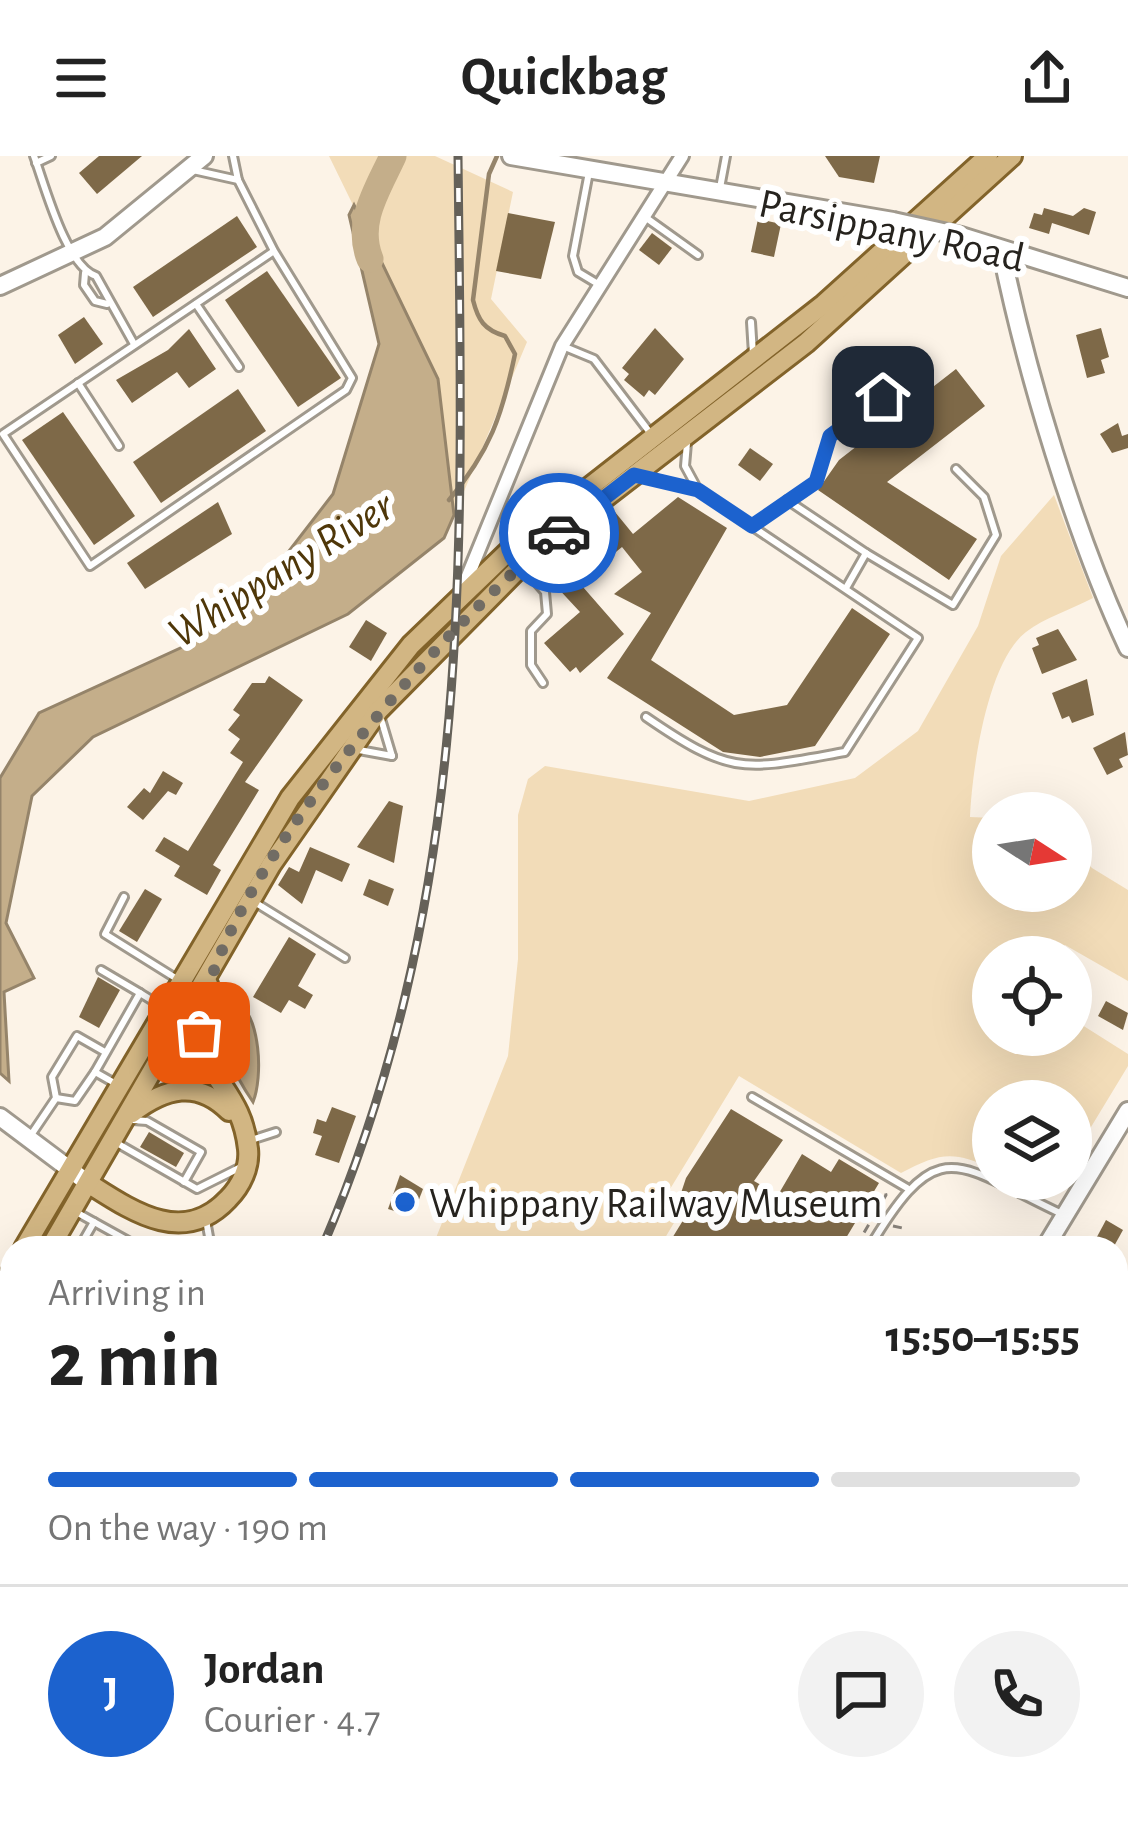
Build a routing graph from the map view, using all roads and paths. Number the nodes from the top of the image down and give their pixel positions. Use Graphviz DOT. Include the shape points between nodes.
graph roads {
  1 [pos="51,156"];
  2 [pos="204,156"];
  3 [pos="233,156"];
  4 [pos="682,156"];
  5 [pos="726,156"];
  6 [pos="988,156"];
  7 [pos="1012,156"];
  8 [pos="515,158"];
  9 [pos="35,159"];
  10 [pos="586,166"];
  11 [pos="189,169"];
  12 [pos="238,180"];
  13 [pos="663,184"];
  14 [pos="719,193"];
  15 [pos="643,214"];
  16 [pos="1001,249"];
  17 [pos="274,251"];
  18 [pos="72,254"];
  19 [pos="698,255"];
  20 [pos="598,284"];
  21 [pos="0,286"];
  22 [pos="1128,288"];
  23 [pos="196,304"];
  24 [pos="752,322"];
  25 [pos="134,345"];
  26 [pos="562,346"];
  27 [pos="753,363"];
  28 [pos="239,368"];
  29 [pos="78,383"];
  30 [pos="883,397"];
  31 [pos="687,436"];
  32 [pos="654,438"];
  33 [pos="119,446"];
  34 [pos="956,469"];
  35 [pos="634,475"];
  36 [pos="698,490"];
  37 [pos="787,500"];
  38 [pos="752,526"];
  39 [pos="866,553"];
  40 [pos="521,565"];
  41 [pos="846,588"];
  42 [pos="461,594"];
  43 [pos="1128,648"];
  44 [pos="543,683"];
  45 [pos="378,711"];
  46 [pos="646,717"];
  47 [pos="349,750"];
  48 [pos="124,897"];
  49 [pos="251,899"];
  50 [pos="229,935"];
  51 [pos="345,958"];
  52 [pos="101,970"];
  53 [pos="180,981"];
  54 [pos="140,993"];
  55 [pos="164,1007"];
  56 [pos="105,1052"];
  57 [pos="94,1072"];
  58 [pos="118,1085"];
  59 [pos="752,1097"];
  60 [pos="56,1098"];
  61 [pos="1128,1111"];
  62 [pos="0,1117"];
  63 [pos="124,1119"];
  64 [pos="239,1121"];
  65 [pos="276,1132"];
  66 [pos="25,1138"];
  67 [pos="112,1140"];
  68 [pos="248,1148"];
  69 [pos="68,1170"];
  70 [pos="184,1182"];
  71 [pos="88,1183"];
  72 [pos="882,1183"];
  73 [pos="907,1188"];
  74 [pos="72,1210"];
  75 [pos="1065,1215"];
  76 [pos="206,1216"];
  77 [pos="94,1222"];
  78 [pos="892,1226"];
  79 [pos="907,1229"];
  80 [pos="31,1236"];
  81 [pos="58,1236"];
  82 [pos="86,1236"];
  83 [pos="119,1236"];
  84 [pos="209,1236"];
  85 [pos="862,1236"];
  86 [pos="877,1236"];
  87 [pos="1052,1236"];
  1 -- 9 [label="lane"];
  2 -- 11 [label="main road"];
  3 -- 12 [label="lane"];
  4 -- 13 [label="street"];
  5 -- 14 [label="lane"];
  6 -- 27 [label="main road"];
  7 -- 31 [label="main road" via="824,328"];
  8 -- 10 [label="main road, Parsippany Road"];
  9 -- 18 [label="lane"];
  10 -- 13 [label="main road, Parsippany Road"];
  10 -- 20 [label="lane" via="573,256 578,272"];
  11 -- 12 [label="lane"];
  11 -- 18 [label="main road" via="134,218"];
  12 -- 17 [label="lane"];
  13 -- 14 [label="main road, Parsippany Road"];
  13 -- 15 [label="street"];
  14 -- 16 [label="main road, Parsippany Road, bridge" via="893,221"];
  15 -- 19 [label="lane"];
  15 -- 20 [label="street"];
  16 -- 22 [label="main road, Parsippany Road"];
  16 -- 43 [label="main road" via="1080,520"];
  17 -- 23 [label="lane"];
  17 -- 29 [label="lane" via="349,368 346,390 90,566 3,434"];
  18 -- 21 [label="main road"];
  18 -- 25 [label="lane" via="84,285"];
  20 -- 26 [label="street"];
  23 -- 25 [label="lane"];
  23 -- 28 [label="lane"];
  24 -- 27 [label="lane"];
  25 -- 29 [label="lane"];
  26 -- 32 [label="lane" via="600,367"];
  26 -- 42 [label="street"];
  27 -- 32 [label="main road"];
  29 -- 33 [label="lane"];
  30 -- 37 [label="lane" via="830,436 816,482"];
  31 -- 35 [label="main road"];
  31 -- 36 [label="lane" via="685,466"];
  32 -- 42 [label="main road"];
  34 -- 39 [label="lane" via="984,497 996,535 953,605"];
  35 -- 36 [label="lane"];
  35 -- 40 [label="main road"];
  36 -- 38 [label="lane"];
  37 -- 38 [label="lane"];
  37 -- 39 [label="lane"];
  38 -- 41 [label="lane"];
  39 -- 41 [label="lane"];
  40 -- 44 [label="lane" via="545,592 547,614 531,631 531,665"];
  40 -- 45 [label="main road"];
  41 -- 46 [label="lane" via="919,638 845,752 757,767 704,758"];
  42 -- 53 [label="main road" via="325,749"];
  45 -- 47 [label="main road"];
  45 -- 47 [label="lane" via="392,756"];
  47 -- 49 [label="main road"];
  48 -- 53 [label="lane" via="105,934"];
  49 -- 50 [label="main road"];
  49 -- 51 [label="lane"];
  50 -- 63 [label="main road"];
  50 -- 64 [label="main road" via="199,1033"];
  52 -- 54 [label="lane"];
  53 -- 55 [label="main road"];
  54 -- 55 [label="lane"];
  54 -- 56 [label="lane"];
  55 -- 58 [label="main road"];
  56 -- 57 [label="lane"];
  56 -- 60 [label="lane" via="77,1036 52,1077"];
  57 -- 58 [label="lane"];
  57 -- 60 [label="lane" via="75,1101"];
  58 -- 69 [label="main road"];
  59 -- 73 [label="lane"];
  60 -- 66 [label="lane"];
  61 -- 75 [label="main road"];
  62 -- 66 [label="main road"];
  63 -- 64 [label="main road" via="155,1095 184,1089 223,1104"];
  63 -- 67 [label="main road"];
  63 -- 70 [label="lane" via="147,1120 201,1152"];
  64 -- 68 [label="main road"];
  65 -- 68 [label="lane"];
  66 -- 69 [label="main road"];
  67 -- 70 [label="lane"];
  67 -- 71 [label="main road"];
  68 -- 70 [label="lane" via="237,1171 212,1185"];
  68 -- 76 [label="main road" via="232,1196"];
  69 -- 71 [label="main road"];
  69 -- 80 [label="main road"];
  71 -- 74 [label="main road"];
  71 -- 76 [label="main road" via="162,1223"];
  72 -- 85 [label="path" via="886,1195"];
  73 -- 75 [label="lane" via="928,1169 948,1165"];
  73 -- 86 [label="lane"];
  74 -- 77 [label="lane"];
  74 -- 81 [label="main road"];
  75 -- 87 [label="main road"];
  76 -- 84 [label="lane"];
  77 -- 82 [label="lane"];
  77 -- 83 [label="lane"];
  78 -- 79 [label="path"];
}
